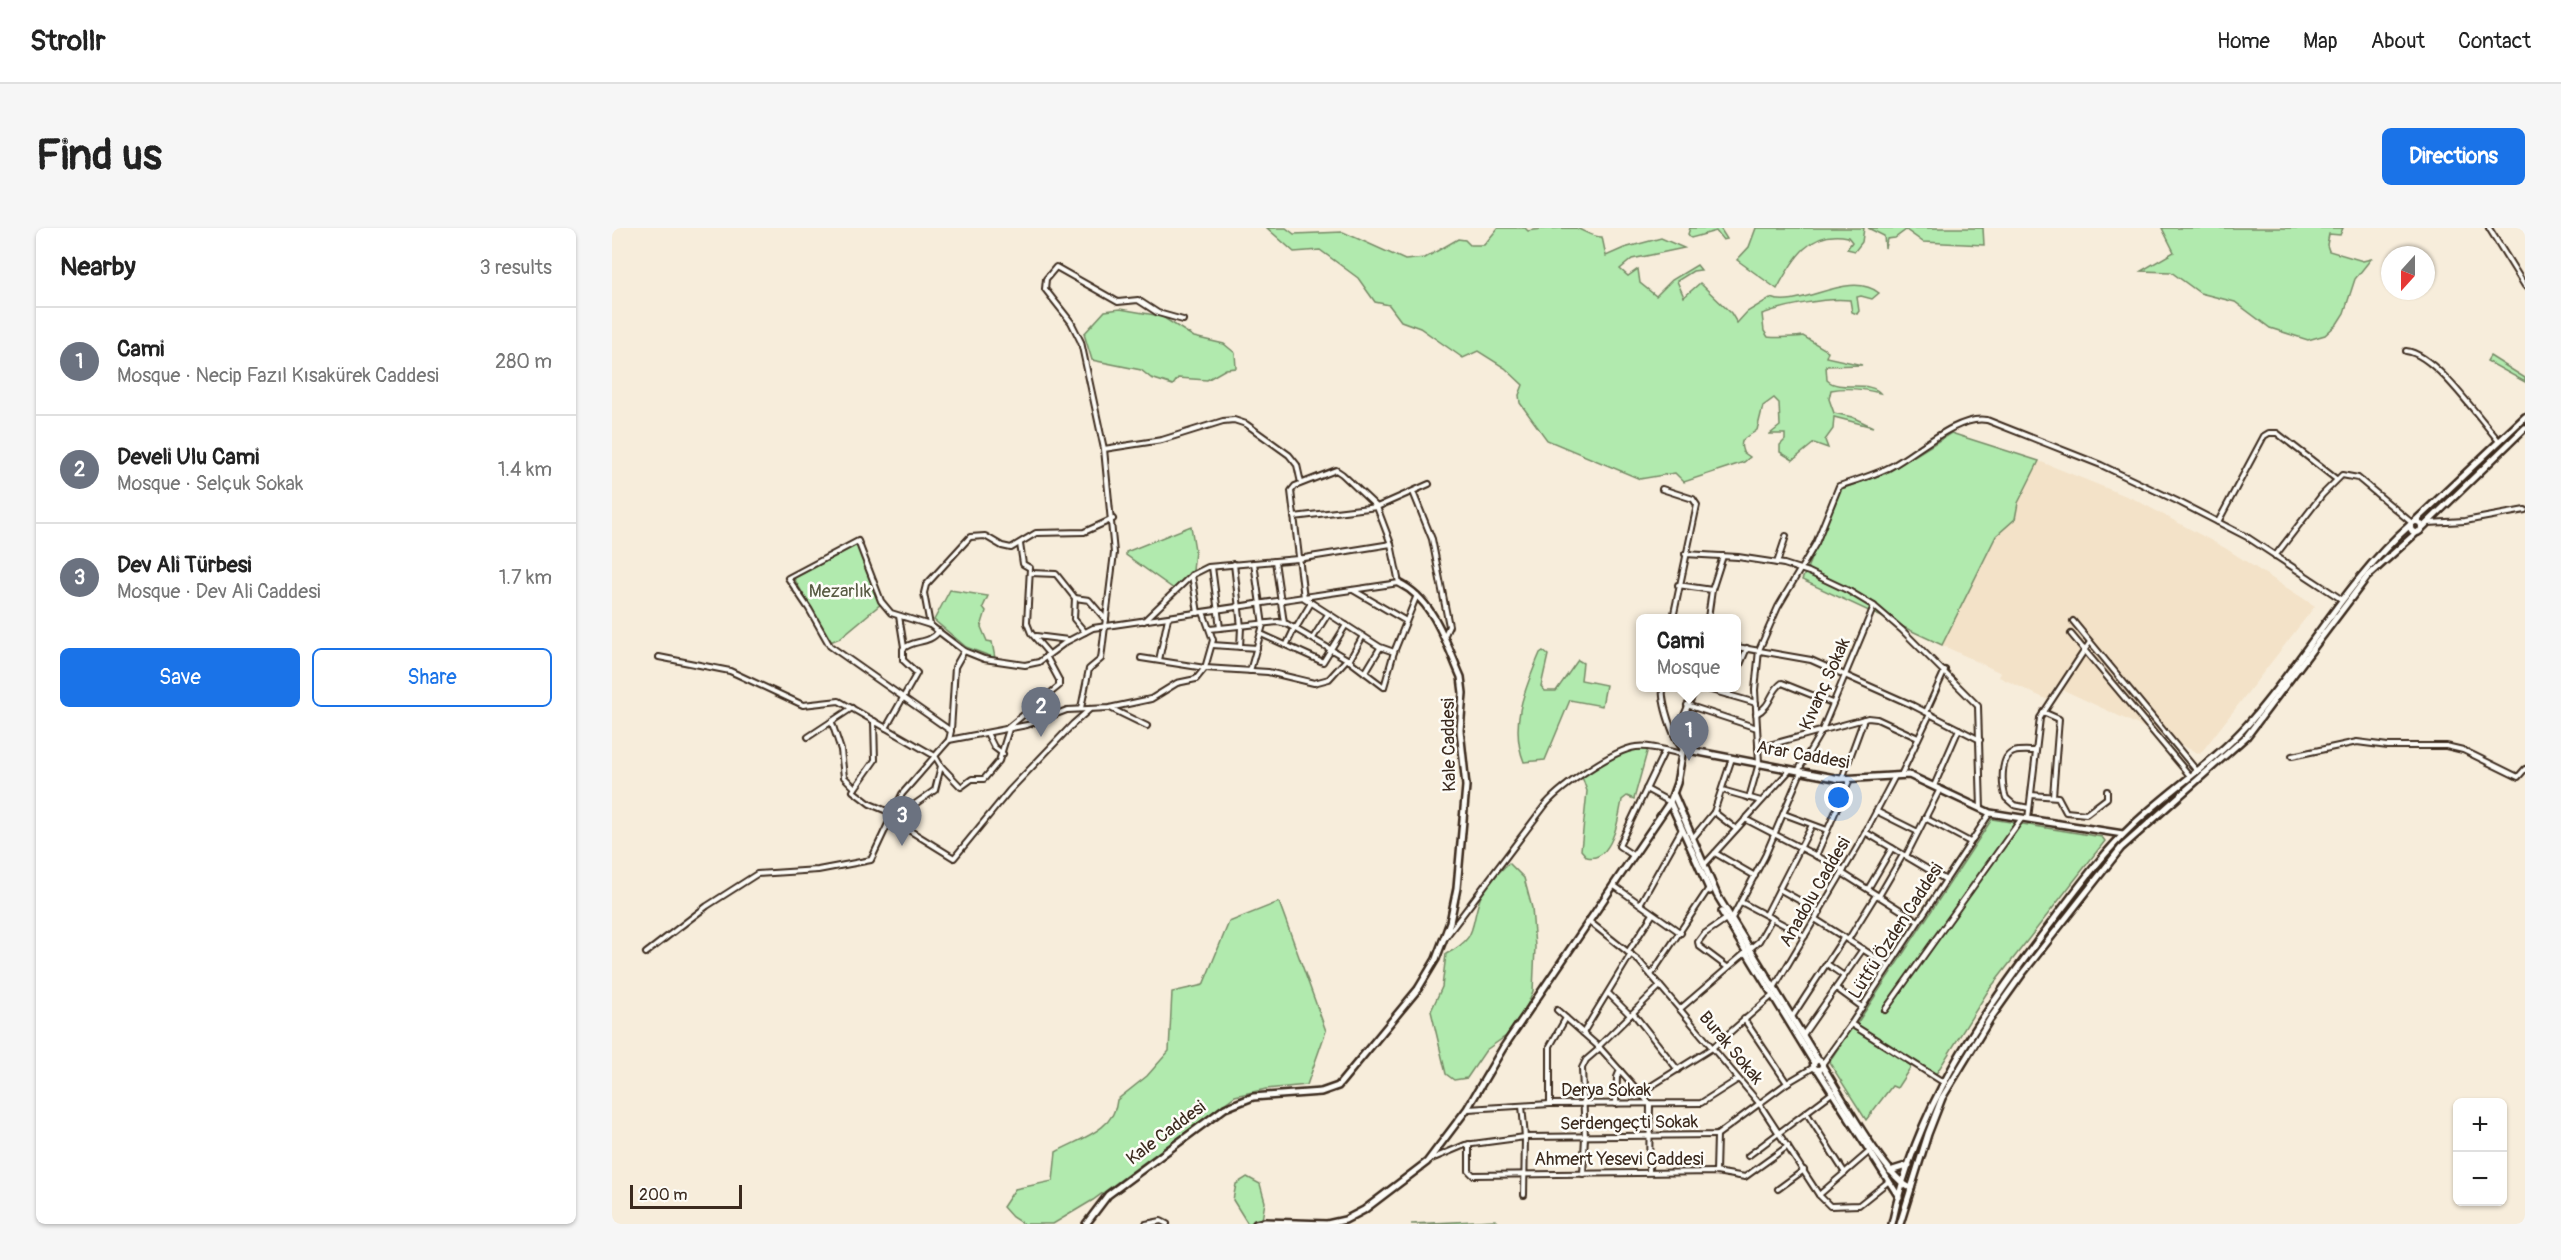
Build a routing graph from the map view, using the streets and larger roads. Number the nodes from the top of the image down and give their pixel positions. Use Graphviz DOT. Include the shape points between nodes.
graph roads {
  1 [pos="2489,228"];
  2 [pos="2525,286"];
  3 [pos="1183,320"];
  4 [pos="2406,351"];
  5 [pos="2525,417"];
  6 [pos="2525,428"];
  7 [pos="2498,440"];
  8 [pos="1104,449"];
  9 [pos="2336,479"];
  10 [pos="1301,483"];
  11 [pos="1429,484"];
  12 [pos="1662,489"];
  13 [pos="1413,492"];
  14 [pos="1377,507"];
  15 [pos="2525,510"];
  16 [pos="1294,517"];
  17 [pos="1114,518"];
  18 [pos="2218,522"];
  19 [pos="2412,523"];
  20 [pos="2427,523"];
  21 [pos="2419,530"];
  22 [pos="1786,536"];
  23 [pos="1019,543"];
  24 [pos="1391,544"];
  25 [pos="1685,554"];
  26 [pos="1723,556"];
  27 [pos="2276,556"];
  28 [pos="1298,559"];
  29 [pos="1275,561"];
  30 [pos="1254,562"];
  31 [pos="1777,563"];
  32 [pos="1234,564"];
  33 [pos="1212,567"];
  34 [pos="1802,570"];
  35 [pos="1030,573"];
  36 [pos="1192,575"];
  37 [pos="1399,583"];
  38 [pos="1678,585"];
  39 [pos="1353,590"];
  40 [pos="1712,590"];
  41 [pos="1417,594"];
  42 [pos="1075,598"];
  43 [pos="1304,598"];
  44 [pos="1281,599"];
  45 [pos="2341,599"];
  46 [pos="1260,603"];
  47 [pos="1311,603"];
  48 [pos="1239,606"];
  49 [pos="1874,606"];
  50 [pos="1217,609"];
  51 [pos="1200,612"];
  52 [pos="1328,614"];
  53 [pos="1674,614"];
  54 [pos="1709,614"];
  55 [pos="899,616"];
  56 [pos="1168,618"];
  57 [pos="1106,620"];
  58 [pos="1406,621"];
  59 [pos="2073,621"];
  60 [pos="1142,622"];
  61 [pos="1284,623"];
  62 [pos="930,625"];
  63 [pos="1263,625"];
  64 [pos="1346,625"];
  65 [pos="1105,627"];
  66 [pos="1241,627"];
  67 [pos="1296,627"];
  68 [pos="1220,628"];
  69 [pos="1209,629"];
  70 [pos="939,632"];
  71 [pos="1085,632"];
  72 [pos="1261,634"];
  73 [pos="2072,634"];
  74 [pos="1036,636"];
  75 [pos="1363,636"];
  76 [pos="1313,638"];
  77 [pos="1443,638"];
  78 [pos="1069,640"];
  79 [pos="2090,642"];
  80 [pos="1287,644"];
  81 [pos="1212,645"];
  82 [pos="904,647"];
  83 [pos="1240,647"];
  84 [pos="1380,647"];
  85 [pos="1741,647"];
  86 [pos="1257,648"];
  87 [pos="1747,648"];
  88 [pos="1332,650"];
  89 [pos="1759,650"];
  90 [pos="2085,650"];
  91 [pos="964,651"];
  92 [pos="1394,652"];
  93 [pos="1048,655"];
  94 [pos="659,657"];
  95 [pos="1141,658"];
  96 [pos="1159,660"];
  97 [pos="1348,660"];
  98 [pos="1741,662"];
  99 [pos="1205,668"];
  100 [pos="1945,670"];
  101 [pos="1250,671"];
  102 [pos="1365,673"];
  103 [pos="1844,674"];
  104 [pos="1663,692"];
  105 [pos="1694,692"];
  106 [pos="1719,692"];
  107 [pos="1729,692"];
  108 [pos="1728,695"];
  109 [pos="902,697"];
  110 [pos="1832,703"];
  111 [pos="1756,704"];
  112 [pos="1687,705"];
  113 [pos="852,708"];
  114 [pos="1081,708"];
  115 [pos="1110,708"];
  116 [pos="1091,709"];
  117 [pos="2043,712"];
  118 [pos="1928,713"];
  119 [pos="1756,714"];
  120 [pos="1864,718"];
  121 [pos="874,721"];
  122 [pos="832,723"];
  123 [pos="1147,726"];
  124 [pos="886,728"];
  125 [pos="1757,728"];
  126 [pos="1009,729"];
  127 [pos="1959,729"];
  128 [pos="1822,730"];
  129 [pos="951,731"];
  130 [pos="1003,731"];
  131 [pos="1675,734"];
  132 [pos="988,735"];
  133 [pos="808,737"];
  134 [pos="1918,738"];
  135 [pos="949,740"];
  136 [pos="1980,740"];
  137 [pos="1758,748"];
  138 [pos="1665,750"];
  139 [pos="2035,751"];
  140 [pos="1683,752"];
  141 [pos="1002,754"];
  142 [pos="935,756"];
  143 [pos="2292,756"];
  144 [pos="1732,758"];
  145 [pos="1759,763"];
  146 [pos="941,766"];
  147 [pos="2525,769"];
  148 [pos="1790,770"];
  149 [pos="2197,771"];
  150 [pos="1799,772"];
  151 [pos="1898,775"];
  152 [pos="2190,776"];
  153 [pos="1842,779"];
  154 [pos="1851,779"];
  155 [pos="1937,787"];
  156 [pos="855,788"];
  157 [pos="1646,789"];
  158 [pos="1722,790"];
  159 [pos="2107,791"];
  160 [pos="1674,795"];
  161 [pos="2031,795"];
  162 [pos="2053,796"];
  163 [pos="1749,798"];
  164 [pos="1761,801"];
  165 [pos="1670,802"];
  166 [pos="2029,808"];
  167 [pos="1981,809"];
  168 [pos="894,811"];
  169 [pos="1876,811"];
  170 [pos="1714,812"];
  171 [pos="1990,813"];
  172 [pos="1784,814"];
  173 [pos="1925,818"];
  174 [pos="891,819"];
  175 [pos="1745,819"];
  176 [pos="2025,819"];
  177 [pos="1812,825"];
  178 [pos="1682,828"];
  179 [pos="1736,829"];
  180 [pos="1827,830"];
  181 [pos="1865,832"];
  182 [pos="1918,832"];
  183 [pos="2123,834"];
  184 [pos="1775,835"];
  185 [pos="1692,839"];
  186 [pos="1971,842"];
  187 [pos="1800,848"];
  188 [pos="1892,848"];
  189 [pos="1715,853"];
  190 [pos="1634,856"];
  191 [pos="1816,856"];
  192 [pos="1905,856"];
  193 [pos="1703,866"];
  194 [pos="1843,872"];
  195 [pos="1755,876"];
  196 [pos="1946,879"];
  197 [pos="1613,885"];
  198 [pos="1709,888"];
  199 [pos="1779,889"];
  200 [pos="1868,889"];
  201 [pos="1877,896"];
  202 [pos="1741,902"];
  203 [pos="1640,904"];
  204 [pos="1820,912"];
  205 [pos="1653,914"];
  206 [pos="1766,915"];
  207 [pos="1772,918"];
  208 [pos="1815,919"];
  209 [pos="1728,920"];
  210 [pos="1918,921"];
  211 [pos="1590,922"];
  212 [pos="1681,933"];
  213 [pos="1805,936"];
  214 [pos="1444,939"];
  215 [pos="1846,939"];
  216 [pos="1747,949"];
  217 [pos="1863,949"];
  218 [pos="646,953"];
  219 [pos="1630,953"];
  220 [pos="1827,964"];
  221 [pos="1889,966"];
  222 [pos="1727,967"];
  223 [pos="1651,975"];
  224 [pos="1844,976"];
  225 [pos="1660,986"];
  226 [pos="1836,987"];
  227 [pos="1773,992"];
  228 [pos="1608,993"];
  229 [pos="1862,1007"];
  230 [pos="1557,1010"];
  231 [pos="1680,1010"];
  232 [pos="1885,1010"];
  233 [pos="1632,1014"];
  234 [pos="1566,1018"];
  235 [pos="1792,1018"];
  236 [pos="1744,1019"];
  237 [pos="1851,1024"];
  238 [pos="1583,1033"];
  239 [pos="1803,1036"];
  240 [pos="1599,1047"];
  241 [pos="1712,1048"];
  242 [pos="1818,1065"];
  243 [pos="1620,1070"];
  244 [pos="1678,1070"];
  245 [pos="1738,1079"];
  246 [pos="1943,1082"];
  247 [pos="1787,1083"];
  248 [pos="1833,1092"];
  249 [pos="1640,1093"];
  250 [pos="1759,1102"];
  251 [pos="1550,1104"];
  252 [pos="1582,1104"];
  253 [pos="1616,1104"];
  254 [pos="1650,1104"];
  255 [pos="1521,1106"];
  256 [pos="1467,1109"];
  257 [pos="1806,1112"];
  258 [pos="1779,1131"];
  259 [pos="1717,1135"];
  260 [pos="1525,1137"];
  261 [pos="1585,1137"];
  262 [pos="1651,1137"];
  263 [pos="1469,1144"];
  264 [pos="1788,1146"];
  265 [pos="1870,1151"];
  266 [pos="1748,1156"];
  267 [pos="1427,1162"];
  268 [pos="1909,1165"];
  269 [pos="1804,1170"];
  270 [pos="1890,1171"];
  271 [pos="1649,1172"];
  272 [pos="1716,1172"];
  273 [pos="1524,1173"];
  274 [pos="1845,1173"];
  275 [pos="1583,1174"];
  276 [pos="1889,1181"];
  277 [pos="1902,1185"];
  278 [pos="1911,1188"];
  279 [pos="1778,1189"];
  280 [pos="1524,1195"];
  281 [pos="1820,1195"];
  282 [pos="1898,1197"];
  283 [pos="1907,1200"];
  284 [pos="1086,1224"];
  285 [pos="1146,1224"];
  286 [pos="1167,1224"];
  287 [pos="1256,1224"];
  288 [pos="1892,1224"];
  289 [pos="1900,1224"];
  1 -- 2 [label="street"];
  3 -- 8 [label="street" via="1158,313 1138,300 1118,302 1056,267 1046,279 1045,289 1082,342"];
  4 -- 7 [label="street" via="2435,365"];
  5 -- 7 [label="street"];
  6 -- 20 [label="street"];
  7 -- 19 [label="street"];
  8 -- 10 [label="street" via="1162,440 1234,420 1286,452 1297,465"];
  8 -- 17 [label="street"];
  9 -- 18 [label="street" via="2277,433 2269,433"];
  9 -- 19 [label="street" via="2355,476"];
  9 -- 27 [label="street"];
  10 -- 14 [label="street" via="1338,471"];
  10 -- 16 [label="street" via="1291,491"];
  11 -- 13 [label="street"];
  12 -- 25 [label="street" via="1693,499 1697,504"];
  13 -- 14 [label="street"];
  13 -- 77 [label="street" via="1432,539 1449,626"];
  14 -- 16 [label="street"];
  14 -- 24 [label="street"];
  15 -- 20 [label="street" via="2465,521"];
  16 -- 28 [label="street"];
  17 -- 23 [label="street" via="1084,532 1040,533"];
  17 -- 57 [label="street"];
  18 -- 27 [label="street"];
  18 -- 34 [label="street" via="2101,465 1978,419 1944,433 1891,467 1839,486"];
  19 -- 21 [label="street" via="2412,531"];
  19 -- 45 [label="street"];
  20 -- 21 [label="street"];
  21 -- 278 [label="street" via="2367,577 2254,728 2134,834 2060,924 1990,1018 1954,1077 1934,1117"];
  22 -- 31 [label="street"];
  23 -- 35 [label="street" via="1023,564 1030,568"];
  23 -- 62 [label="street" via="1007,548 988,536 968,538 926,585"];
  24 -- 28 [label="street"];
  24 -- 37 [label="street"];
  25 -- 26 [label="street"];
  25 -- 38 [label="street"];
  26 -- 31 [label="street"];
  26 -- 40 [label="street"];
  27 -- 45 [label="street"];
  28 -- 29 [label="street"];
  28 -- 43 [label="street"];
  29 -- 30 [label="street"];
  29 -- 44 [label="street"];
  30 -- 32 [label="street"];
  30 -- 46 [label="street"];
  31 -- 34 [label="street"];
  32 -- 33 [label="street"];
  32 -- 48 [label="street"];
  33 -- 36 [label="street"];
  33 -- 50 [label="street"];
  34 -- 49 [label="street"];
  34 -- 89 [label="street" via="1778,607"];
  35 -- 42 [label="street" via="1056,574"];
  35 -- 74 [label="street" via="1026,619"];
  36 -- 51 [label="street"];
  36 -- 60 [label="street"];
  37 -- 39 [label="street"];
  37 -- 41 [label="street, Kale Caddesi"];
  38 -- 40 [label="street"];
  38 -- 53 [label="street"];
  39 -- 43 [label="street"];
  39 -- 58 [label="street"];
  40 -- 54 [label="street"];
  41 -- 58 [label="street"];
  41 -- 77 [label="street, Kale Caddesi" via="1427,605"];
  42 -- 57 [label="street" via="1089,600"];
  42 -- 71 [label="street" via="1074,619"];
  43 -- 44 [label="street"];
  43 -- 47 [label="street"];
  44 -- 46 [label="street"];
  44 -- 61 [label="street"];
  45 -- 149 [label="street" via="2256,715"];
  46 -- 48 [label="street"];
  46 -- 63 [label="street"];
  47 -- 52 [label="street"];
  47 -- 67 [label="street"];
  48 -- 50 [label="street"];
  48 -- 66 [label="street"];
  49 -- 100 [label="street"];
  49 -- 103 [label="street, Kıvanç Sokak"];
  50 -- 51 [label="street"];
  50 -- 68 [label="street"];
  51 -- 56 [label="street"];
  51 -- 69 [label="street"];
  52 -- 64 [label="street"];
  52 -- 76 [label="street"];
  55 -- 62 [label="street"];
  55 -- 82 [label="street"];
  55 -- 109 [label="street" via="881,602 858,541 788,578 830,646"];
  56 -- 60 [label="street"];
  56 -- 96 [label="street"];
  57 -- 65 [label="street"];
  58 -- 92 [label="street"];
  59 -- 79 [label="street"];
  60 -- 65 [label="street"];
  61 -- 63 [label="street"];
  61 -- 67 [label="street"];
  62 -- 70 [label="street"];
  63 -- 66 [label="street"];
  63 -- 72 [label="street"];
  64 -- 75 [label="street"];
  64 -- 88 [label="street"];
  65 -- 71 [label="street"];
  65 -- 114 [label="street" via="1101,661 1089,669"];
  66 -- 68 [label="street"];
  66 -- 83 [label="street"];
  67 -- 76 [label="street"];
  67 -- 80 [label="street"];
  68 -- 69 [label="street"];
  69 -- 81 [label="street"];
  70 -- 82 [label="street" via="928,641"];
  70 -- 91 [label="street"];
  71 -- 78 [label="street"];
  72 -- 80 [label="street"];
  72 -- 86 [label="street"];
  73 -- 90 [label="street"];
  74 -- 78 [label="street"];
  74 -- 93 [label="street"];
  75 -- 84 [label="street"];
  75 -- 97 [label="street"];
  76 -- 88 [label="street"];
  77 -- 214 [label="street, Kale Caddesi" via="1463,685 1460,730 1466,786 1456,897"];
  78 -- 93 [label="street"];
  79 -- 90 [label="street"];
  79 -- 149 [label="street"];
  80 -- 88 [label="street" via="1323,662"];
  81 -- 83 [label="street"];
  81 -- 99 [label="street"];
  82 -- 109 [label="street" via="903,660 917,673"];
  83 -- 86 [label="street"];
  84 -- 92 [label="street"];
  84 -- 102 [label="street"];
  85 -- 87 [label="street"];
  86 -- 101 [label="street"];
  87 -- 89 [label="street"];
  87 -- 98 [label="street"];
  88 -- 97 [label="street"];
  89 -- 103 [label="street" via="1811,660"];
  89 -- 111 [label="street"];
  90 -- 117 [label="street"];
  90 -- 152 [label="street"];
  91 -- 93 [label="street" via="984,660 1025,665 1036,664"];
  91 -- 129 [label="street" via="955,667"];
  92 -- 102 [label="street" via="1384,687"];
  93 -- 130 [label="street" via="1059,686"];
  94 -- 113 [label="street" via="730,672 803,705 834,700"];
  95 -- 96 [label="street"];
  96 -- 99 [label="street"];
  97 -- 101 [label="street" via="1331,677 1317,683"];
  97 -- 102 [label="street"];
  99 -- 101 [label="street"];
  99 -- 115 [label="street" via="1198,678 1177,683 1155,698"];
  100 -- 118 [label="street, Anadolu Caddesi"];
  100 -- 136 [label="street" via="1977,704"];
  103 -- 110 [label="street, Kıvanç Sokak"];
  103 -- 118 [label="street"];
  104 -- 131 [label="street" via="1663,705"];
  105 -- 112 [label="street"];
  106 -- 108 [label="street"];
  107 -- 108 [label="street"];
  108 -- 111 [label="street"];
  109 -- 124 [label="street"];
  109 -- 129 [label="street"];
  110 -- 119 [label="street" via="1782,683 1766,709"];
  110 -- 128 [label="street, Kıvanç Sokak"];
  111 -- 119 [label="street"];
  112 -- 125 [label="street"];
  112 -- 131 [label="street"];
  113 -- 121 [label="street"];
  113 -- 122 [label="street"];
  114 -- 116 [label="street"];
  114 -- 126 [label="street"];
  115 -- 116 [label="street"];
  115 -- 123 [label="street"];
  116 -- 174 [label="street" via="1014,786 954,858"];
  117 -- 139 [label="street" via="2037,725"];
  117 -- 162 [label="street" via="2059,719"];
  118 -- 127 [label="street"];
  118 -- 134 [label="street, Anadolu Caddesi"];
  119 -- 125 [label="street"];
  120 -- 128 [label="street"];
  120 -- 134 [label="street" via="1877,719"];
  120 -- 153 [label="street"];
  121 -- 124 [label="street"];
  121 -- 156 [label="street" via="875,760"];
  122 -- 133 [label="street"];
  122 -- 156 [label="street" via="844,777"];
  124 -- 142 [label="street"];
  125 -- 137 [label="street"];
  126 -- 130 [label="street"];
  126 -- 141 [label="street"];
  127 -- 136 [label="street"];
  127 -- 155 [label="street"];
  128 -- 137 [label="street"];
  128 -- 150 [label="street, Kıvanç Sokak"];
  129 -- 135 [label="street"];
  130 -- 132 [label="street"];
  131 -- 140 [label="street"];
  132 -- 135 [label="street"];
  132 -- 141 [label="street"];
  134 -- 151 [label="street, Anadolu Caddesi"];
  135 -- 142 [label="street"];
  136 -- 167 [label="street"];
  137 -- 145 [label="street"];
  138 -- 140 [label="street"];
  138 -- 157 [label="street"];
  138 -- 214 [label="street" via="1630,748 1560,789"];
  139 -- 161 [label="street"];
  139 -- 166 [label="street" via="2013,752 2004,766 2006,798 2014,805"];
  140 -- 144 [label="street, Arar Caddesi"];
  140 -- 160 [label="street"];
  141 -- 146 [label="street" via="984,779 972,779 961,787"];
  142 -- 146 [label="street"];
  142 -- 168 [label="street" via="904,791"];
  143 -- 147 [label="street" via="2368,741 2388,746 2456,748 2514,776"];
  144 -- 145 [label="street, Arar Caddesi"];
  144 -- 158 [label="street"];
  145 -- 148 [label="street, Arar Caddesi"];
  145 -- 163 [label="street"];
  146 -- 168 [label="street" via="933,791 906,810"];
  148 -- 150 [label="street, Arar Caddesi"];
  148 -- 164 [label="street"];
  149 -- 152 [label="street"];
  150 -- 153 [label="street, Arar Caddesi"];
  150 -- 172 [label="street, Kıvanç Sokak"];
  151 -- 154 [label="street, Arar Caddesi"];
  151 -- 155 [label="street, Arar Caddesi" via="1912,776"];
  151 -- 169 [label="street, Anadolu Caddesi"];
  152 -- 183 [label="street"];
  153 -- 154 [label="street, Arar Caddesi"];
  154 -- 180 [label="street"];
  155 -- 167 [label="street, Arar Caddesi"];
  155 -- 173 [label="street"];
  156 -- 168 [label="street" via="853,792 870,804"];
  157 -- 165 [label="street"];
  157 -- 190 [label="street" via="1619,846"];
  158 -- 163 [label="street"];
  158 -- 170 [label="street"];
  159 -- 162 [label="street" via="2108,797 2088,814 2066,812 2060,798"];
  160 -- 165 [label="street"];
  160 -- 185 [label="street"];
  161 -- 162 [label="street"];
  161 -- 166 [label="street"];
  163 -- 164 [label="street"];
  164 -- 175 [label="street"];
  165 -- 178 [label="street"];
  165 -- 190 [label="street"];
  166 -- 176 [label="street"];
  167 -- 171 [label="street, Arar Caddesi"];
  168 -- 174 [label="street"];
  169 -- 181 [label="street, Anadolu Caddesi"];
  169 -- 182 [label="street"];
  170 -- 179 [label="street"];
  170 -- 185 [label="street"];
  171 -- 176 [label="street, Arar Caddesi"];
  171 -- 186 [label="street, Lütfü Özden Caddesi"];
  172 -- 177 [label="street"];
  172 -- 184 [label="street, Kıvanç Sokak"];
  173 -- 182 [label="street"];
  173 -- 186 [label="street"];
  174 -- 218 [label="street" via="871,860 818,870 757,874"];
  175 -- 179 [label="street"];
  175 -- 184 [label="street"];
  176 -- 183 [label="street, Arar Caddesi"];
  176 -- 232 [label="street"];
  177 -- 180 [label="street"];
  177 -- 187 [label="street"];
  178 -- 198 [label="street"];
  178 -- 203 [label="street"];
  179 -- 189 [label="street"];
  180 -- 191 [label="street"];
  181 -- 188 [label="street"];
  181 -- 194 [label="street, Anadolu Caddesi"];
  182 -- 192 [label="street"];
  183 -- 246 [label="street" via="2005,984"];
  184 -- 187 [label="street"];
  184 -- 195 [label="street, Kıvanç Sokak"];
  185 -- 193 [label="street"];
  186 -- 196 [label="street, Lütfü Özden Caddesi"];
  187 -- 191 [label="street"];
  187 -- 199 [label="street"];
  188 -- 192 [label="street"];
  188 -- 200 [label="street"];
  189 -- 193 [label="street"];
  189 -- 195 [label="street"];
  190 -- 197 [label="street"];
  191 -- 194 [label="street"];
  192 -- 196 [label="street"];
  192 -- 201 [label="street"];
  193 -- 209 [label="street"];
  194 -- 200 [label="street"];
  194 -- 204 [label="street, Anadolu Caddesi"];
  195 -- 202 [label="street, Kıvanç Sokak"];
  196 -- 210 [label="street, Lütfü Özden Caddesi"];
  197 -- 203 [label="street"];
  197 -- 211 [label="street"];
  198 -- 209 [label="street"];
  198 -- 212 [label="street"];
  199 -- 204 [label="street"];
  199 -- 206 [label="street"];
  200 -- 201 [label="street"];
  201 -- 210 [label="street"];
  201 -- 215 [label="street"];
  202 -- 206 [label="street"];
  202 -- 209 [label="street, Kıvanç Sokak"];
  203 -- 205 [label="street"];
  204 -- 208 [label="street, Anadolu Caddesi"];
  205 -- 212 [label="street"];
  205 -- 219 [label="street"];
  206 -- 207 [label="street"];
  207 -- 213 [label="street"];
  207 -- 216 [label="street" via="1761,939"];
  208 -- 213 [label="street, Anadolu Caddesi"];
  208 -- 215 [label="street"];
  209 -- 216 [label="street"];
  209 -- 222 [label="street" via="1702,936 1698,944"];
  210 -- 221 [label="street, Lütfü Özden Caddesi"];
  211 -- 219 [label="street, Burak Sokak"];
  211 -- 256 [label="street" via="1503,1048"];
  212 -- 223 [label="street"];
  213 -- 227 [label="street, Anadolu Caddesi"];
  214 -- 284 [label="street, Kale Caddesi" via="1418,988 1338,1086 1321,1092 1253,1097 1225,1108 1108,1196"];
  215 -- 217 [label="street"];
  215 -- 220 [label="street"];
  216 -- 222 [label="street"];
  216 -- 227 [label="street"];
  217 -- 221 [label="street"];
  217 -- 224 [label="street"];
  219 -- 223 [label="street, Burak Sokak"];
  219 -- 228 [label="street"];
  220 -- 224 [label="street"];
  220 -- 235 [label="street"];
  221 -- 229 [label="street, Lütfü Özden Caddesi"];
  222 -- 231 [label="street"];
  223 -- 225 [label="street, Burak Sokak"];
  224 -- 226 [label="street"];
  225 -- 231 [label="street, Burak Sokak"];
  225 -- 233 [label="street"];
  226 -- 229 [label="street"];
  226 -- 239 [label="street"];
  227 -- 235 [label="street"];
  227 -- 236 [label="street, Anadolu Caddesi"];
  227 -- 242 [label="street"];
  228 -- 233 [label="street"];
  228 -- 238 [label="street"];
  229 -- 237 [label="street, Lütfü Özden Caddesi"];
  230 -- 234 [label="street"];
  231 -- 241 [label="street, Burak Sokak"];
  233 -- 240 [label="street"];
  233 -- 244 [label="street"];
  234 -- 238 [label="street"];
  234 -- 251 [label="street" via="1550,1046"];
  235 -- 239 [label="street"];
  236 -- 241 [label="street, Anadolu Caddesi"];
  236 -- 247 [label="street"];
  237 -- 242 [label="street, Lütfü Özden Caddesi"];
  237 -- 246 [label="street"];
  238 -- 240 [label="street"];
  239 -- 242 [label="street"];
  240 -- 243 [label="street"];
  240 -- 252 [label="street" via="1582,1066"];
  241 -- 244 [label="street, Anadolu Caddesi"];
  241 -- 245 [label="street, Burak Sokak"];
  242 -- 247 [label="street, Serdengeçti Sokak"];
  242 -- 248 [label="street"];
  242 -- 270 [label="street"];
  243 -- 249 [label="street"];
  243 -- 253 [label="street"];
  244 -- 249 [label="street, Anadolu Caddesi"];
  245 -- 250 [label="street, Burak Sokak"];
  245 -- 254 [label="street, Derya Sokak" via="1704,1103"];
  246 -- 268 [label="street"];
  247 -- 250 [label="street, Serdengeçti Sokak"];
  248 -- 257 [label="street"];
  248 -- 265 [label="street"];
  249 -- 254 [label="street"];
  250 -- 258 [label="street, Burak Sokak"];
  250 -- 259 [label="street, Serdengeçti Sokak"];
  251 -- 252 [label="street, Derya Sokak"];
  251 -- 255 [label="street, Derya Sokak"];
  252 -- 253 [label="street, Derya Sokak"];
  252 -- 261 [label="street"];
  253 -- 254 [label="street, Derya Sokak"];
  254 -- 262 [label="street"];
  255 -- 256 [label="street, Derya Sokak"];
  255 -- 260 [label="street"];
  256 -- 267 [label="street"];
  257 -- 258 [label="street"];
  257 -- 274 [label="street"];
  258 -- 264 [label="street, Burak Sokak"];
  258 -- 266 [label="street"];
  259 -- 262 [label="street, Serdengeçti Sokak"];
  259 -- 272 [label="street"];
  260 -- 261 [label="street, Serdengeçti Sokak"];
  260 -- 263 [label="street, Serdengeçti Sokak"];
  260 -- 273 [label="street"];
  261 -- 262 [label="street, Serdengeçti Sokak"];
  261 -- 275 [label="street"];
  262 -- 271 [label="street"];
  263 -- 267 [label="street, Serdengeçti Sokak"];
  263 -- 273 [label="street, Ahmert Yesevi Caddesi" via="1470,1174"];
  264 -- 269 [label="street, Burak Sokak"];
  264 -- 272 [label="street, Ahmert Yesevi Caddesi" via="1744,1177"];
  265 -- 274 [label="street"];
  265 -- 276 [label="street"];
  267 -- 287 [label="street" via="1364,1210 1344,1220 1327,1224"];
  268 -- 270 [label="street"];
  268 -- 277 [label="street"];
  269 -- 279 [label="street"];
  269 -- 281 [label="street, Burak Sokak"];
  270 -- 277 [label="street"];
  271 -- 272 [label="street, Ahmert Yesevi Caddesi"];
  271 -- 275 [label="street, Ahmert Yesevi Caddesi"];
  273 -- 275 [label="street, Ahmert Yesevi Caddesi"];
  273 -- 280 [label="street"];
  274 -- 281 [label="street"];
  276 -- 281 [label="street, Burak Sokak" via="1859,1205 1832,1207"];
  276 -- 282 [label="street"];
  277 -- 278 [label="street"];
  277 -- 282 [label="street"];
  278 -- 283 [label="street"];
  282 -- 283 [label="street"];
  282 -- 288 [label="street"];
  283 -- 289 [label="street"];
  285 -- 286 [label="street"];
}
